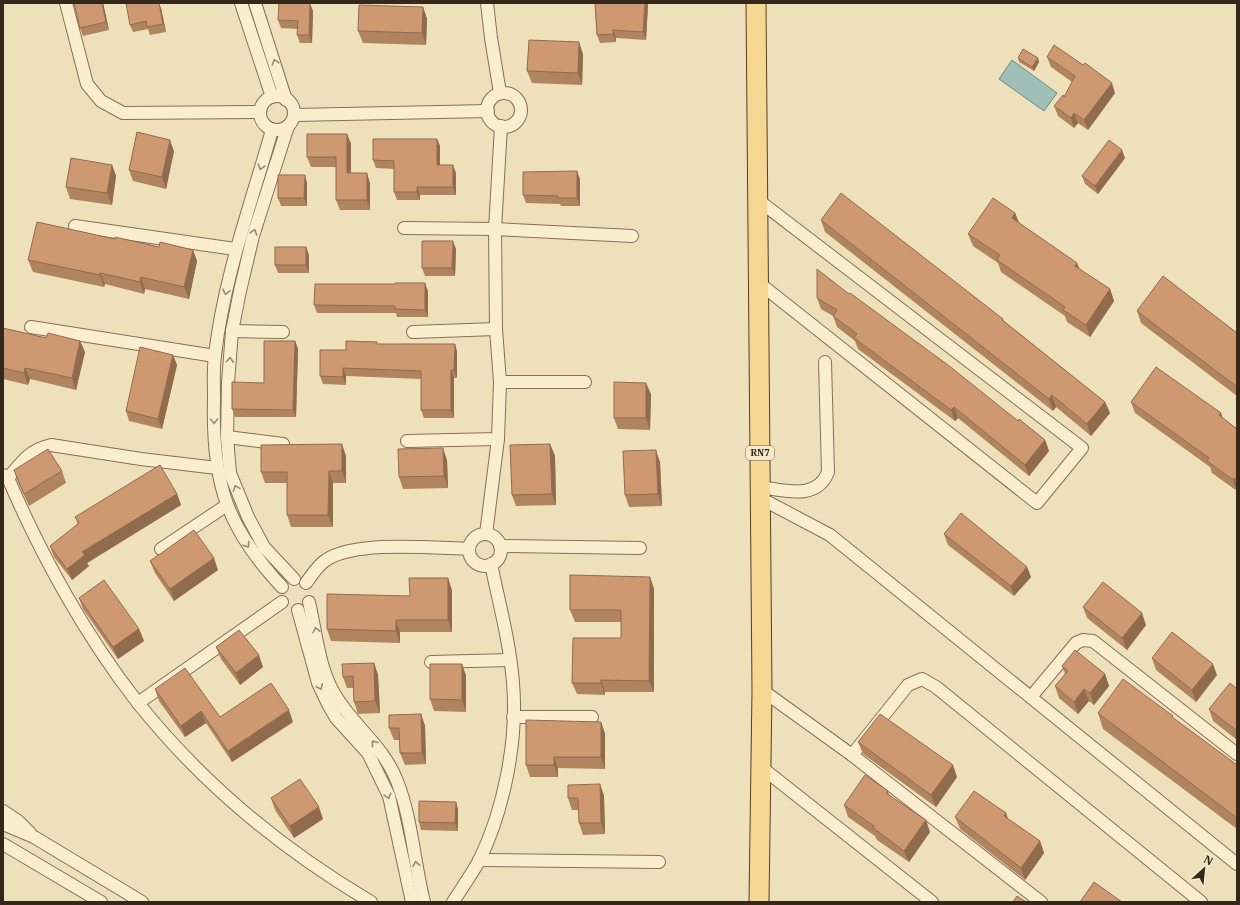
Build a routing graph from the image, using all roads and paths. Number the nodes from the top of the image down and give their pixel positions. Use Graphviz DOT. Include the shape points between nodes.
graph roads {
  1 [pos="66,3"];
  2 [pos="241,3"];
  3 [pos="255,3"];
  4 [pos="487,3"];
  5 [pos="756,3"];
  6 [pos="500,93"];
  7 [pos="272,97"];
  8 [pos="286,100"];
  9 [pos="488,111"];
  10 [pos="260,112"];
  11 [pos="294,115"];
  12 [pos="288,126"];
  13 [pos="501,126"];
  14 [pos="272,130"];
  15 [pos="758,200"];
  16 [pos="75,226"];
  17 [pos="404,228"];
  18 [pos="495,229"];
  19 [pos="632,236"];
  20 [pos="235,249"];
  21 [pos="759,283"];
  22 [pos="31,327"];
  23 [pos="496,329"];
  24 [pos="232,331"];
  25 [pos="283,332"];
  26 [pos="413,332"];
  27 [pos="215,356"];
  28 [pos="825,362"];
  29 [pos="500,382"];
  30 [pos="585,382"];
  31 [pos="227,437"];
  32 [pos="498,439"];
  33 [pos="407,441"];
  34 [pos="283,444"];
  35 [pos="217,468"];
  36 [pos="6,477"];
  37 [pos="760,492"];
  38 [pos="228,505"];
  39 [pos="486,534"];
  40 [pos="500,546"];
  41 [pos="640,548"];
  42 [pos="160,549"];
  43 [pos="469,549"];
  44 [pos="491,564"];
  45 [pos="294,579"];
  46 [pos="306,583"];
  47 [pos="282,587"];
  48 [pos="282,602"];
  49 [pos="309,602"];
  50 [pos="298,610"];
  51 [pos="510,660"];
  52 [pos="431,662"];
  53 [pos="762,690"];
  54 [pos="1031,697"];
  55 [pos="138,703"];
  56 [pos="512,717"];
  57 [pos="592,717"];
  58 [pos="1237,754"];
  59 [pos="852,756"];
  60 [pos="761,767"];
  61 [pos="3,811"];
  62 [pos="3,824"];
  63 [pos="34,837"];
  64 [pos="3,844"];
  65 [pos="479,860"];
  66 [pos="659,862"];
  67 [pos="1237,864"];
  68 [pos="101,902"];
  69 [pos="142,902"];
  70 [pos="371,902"];
  71 [pos="412,902"];
  72 [pos="424,902"];
  73 [pos="453,902"];
  74 [pos="759,902"];
  75 [pos="932,902"];
  76 [pos="1041,902"];
  77 [pos="1201,902"];
  1 -- 10 [label="street" via="87,84 101,101 123,113"];
  2 -- 7 [label="street"];
  8 -- 3 [label="street, one-way"];
  4 -- 6 [label="street"];
  5 -- 15 [label="main road, RN7"];
  6 -- 9 [label="street" via="490,100"];
  6 -- 13 [label="street" via="515,97 521,106 516,121"];
  7 -- 8 [label="street"];
  7 -- 10 [label="street" via="264,102"];
  8 -- 11 [label="street"];
  9 -- 11 [label="street"];
  9 -- 13 [label="street" via="492,121"];
  10 -- 14 [label="street" via="263,123"];
  11 -- 12 [label="street"];
  12 -- 14 [label="street"];
  24 -- 12 [label="street, one-way" via="253,236"];
  13 -- 18 [label="street"];
  14 -- 20 [label="street, one-way"];
  15 -- 21 [label="main road, RN7"];
  15 -- 21 [label="street" via="1082,448 1038,503"];
  16 -- 20 [label="street"];
  17 -- 18 [label="street"];
  18 -- 19 [label="street"];
  18 -- 23 [label="street"];
  20 -- 27 [label="street, one-way"];
  21 -- 37 [label="main road, RN7"];
  22 -- 27 [label="street"];
  23 -- 26 [label="street"];
  23 -- 29 [label="street"];
  24 -- 25 [label="street"];
  31 -- 24 [label="street, one-way"];
  27 -- 35 [label="street, one-way" via="213,420"];
  28 -- 37 [label="street" via="828,472 826,478 818,487 806,492"];
  29 -- 30 [label="street"];
  29 -- 32 [label="street"];
  31 -- 34 [label="street"];
  45 -- 31 [label="street, one-way" via="264,547 248,517 230,473"];
  32 -- 33 [label="street"];
  32 -- 39 [label="street"];
  35 -- 36 [label="street" via="51,445 30,453"];
  35 -- 38 [label="street"];
  36 -- 55 [label="street" via="28,526 69,599"];
  37 -- 53 [label="main road, RN7"];
  37 -- 54 [label="street" via="830,535"];
  38 -- 42 [label="street"];
  38 -- 47 [label="street, one-way" via="246,542 264,568"];
  39 -- 40 [label="street" via="496,538"];
  39 -- 43 [label="street" via="472,540"];
  40 -- 41 [label="street"];
  40 -- 44 [label="street" via="497,559"];
  43 -- 44 [label="street" via="477,563"];
  43 -- 46 [label="street" via="362,548 342,552 325,560"];
  44 -- 51 [label="street"];
  45 -- 46 [label="street"];
  45 -- 47 [label="street" via="288,580"];
  46 -- 49 [label="street" via="311,594"];
  47 -- 48 [label="street"];
  48 -- 50 [label="street" via="285,606"];
  48 -- 55 [label="street"];
  49 -- 50 [label="street"];
  72 -- 49 [label="street, one-way" via="406,811 397,782 388,760 335,695 322,660"];
  50 -- 71 [label="street, one-way" via="318,683 328,704 336,718 368,753 389,796"];
  51 -- 52 [label="street"];
  51 -- 56 [label="street" via="513,684"];
  53 -- 59 [label="street"];
  53 -- 60 [label="main road, RN7"];
  54 -- 58 [label="street" via="1076,643 1083,640 1093,641"];
  54 -- 67 [label="street"];
  55 -- 70 [label="street" via="187,758 243,811 290,849"];
  56 -- 57 [label="street"];
  56 -- 65 [label="street" via="511,747 503,791"];
  59 -- 76 [label="street"];
  59 -- 77 [label="street" via="908,685 922,679 936,687"];
  60 -- 74 [label="main road, RN7"];
  60 -- 75 [label="street"];
  61 -- 63 [label="street"];
  62 -- 63 [label="street"];
  63 -- 69 [label="street"];
  64 -- 68 [label="street"];
  65 -- 66 [label="street"];
  65 -- 73 [label="street"];
}
